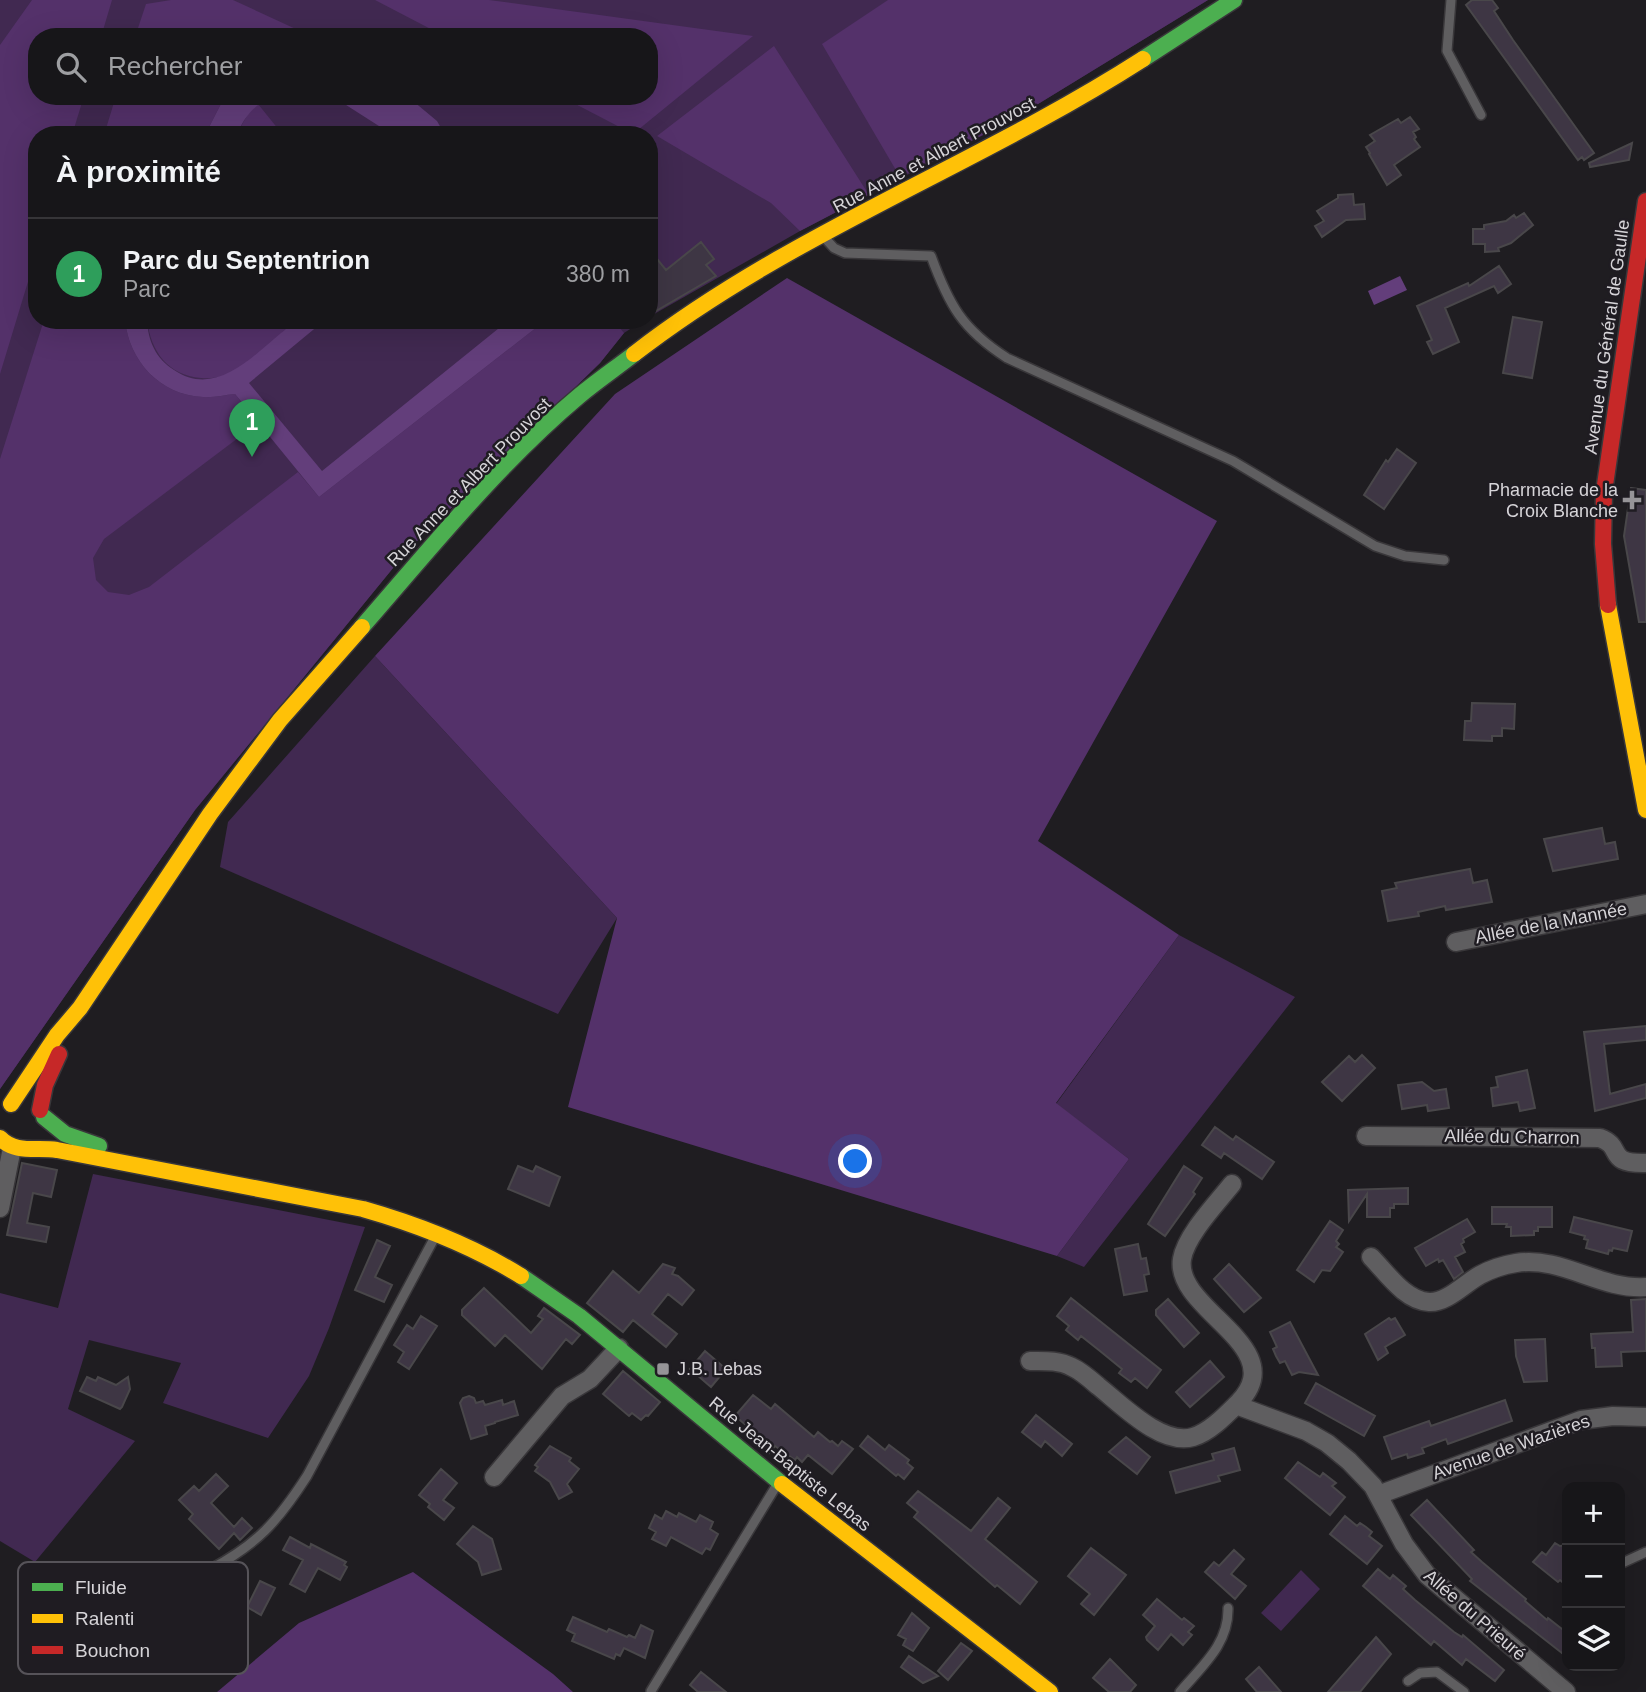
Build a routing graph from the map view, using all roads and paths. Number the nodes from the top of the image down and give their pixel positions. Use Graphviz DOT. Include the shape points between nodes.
graph roads {
  1 [pos="1234,0"];
  2 [pos="1451,0"];
  3 [pos="1481,116"];
  4 [pos="1646,201"];
  5 [pos="821,235"];
  6 [pos="1444,560"];
  7 [pos="1639,744"];
  8 [pos="1646,810"];
  9 [pos="1646,904"];
  10 [pos="1456,942"];
  11 [pos="80,1008"];
  12 [pos="6,1109"];
  13 [pos="42,1114"];
  14 [pos="1366,1136"];
  15 [pos="8,1143"];
  16 [pos="1646,1163"];
  17 [pos="185,1175"];
  18 [pos="1232,1184"];
  19 [pos="0,1209"];
  20 [pos="437,1233"];
  21 [pos="1371,1257"];
  22 [pos="1646,1287"];
  23 [pos="619,1348"];
  24 [pos="1030,1361"];
  25 [pos="1237,1405"];
  26 [pos="1646,1417"];
  27 [pos="494,1477"];
  28 [pos="779,1481"];
  29 [pos="1378,1495"];
  30 [pos="1646,1552"];
  31 [pos="225,1562"];
  32 [pos="1625,1562"];
  33 [pos="1228,1608"];
  34 [pos="1408,1681"];
  35 [pos="651,1691"];
  36 [pos="1047,1691"];
  37 [pos="1180,1692"];
  38 [pos="1464,1692"];
  39 [pos="1566,1692"];
  1 -- 5 [label="main road, Rue Anne et Albert Prouvost" via="1044,119"];
  2 -- 3 [label="lane" via="1447,51"];
  4 -- 7 [label="main road, Avenue du Général de Gaulle" via="1603,521 1609,615"];
  5 -- 6 [label="lane" via="845,253 930,256 945,293 966,326 1007,358 1233,461 1374,546 1405,556"];
  5 -- 11 [label="main road, Rue Anne et Albert Prouvost" via="715,296 614,367 541,431 474,500 261,745"];
  7 -- 8 [label="main road, Avenue du Général de Gaulle"];
  9 -- 10 [label="street, Allée de la Mannée"];
  11 -- 12 [label="main road, Rue Anne et Albert Prouvost"];
  11 -- 13 [label="main road, Rue Anne et Albert Prouvost" via="47,1080"];
  12 -- 13 [label="main road" via="27,1102"];
  13 -- 15 [label="main road, Rue Anne et Albert Prouvost" via="46,1129 35,1146"];
  13 -- 17 [label="main road, Rue Jean-Baptiste Lebas" via="65,1134"];
  14 -- 16 [label="street, Allée du Charron" via="1600,1138 1621,1160"];
  15 -- 17 [label="main road, Rue Jean-Baptiste Lebas"];
  15 -- 19 [label="street"];
  17 -- 20 [label="main road, Rue Jean-Baptiste Lebas" via="367,1210"];
  18 -- 25 [label="street" via="1189,1241 1182,1265 1189,1287 1249,1357 1251,1381"];
  20 -- 23 [label="main road, Rue Jean-Baptiste Lebas" via="532,1280"];
  20 -- 31 [label="lane" via="286,1509 263,1535"];
  21 -- 22 [label="street" via="1404,1290 1430,1302 1483,1273 1530,1262 1561,1266 1614,1285"];
  23 -- 27 [label="street" via="590,1379 562,1396"];
  23 -- 28 [label="main road, Rue Jean-Baptiste Lebas"];
  24 -- 25 [label="street" via="1076,1368 1146,1424 1172,1436 1195,1437"];
  25 -- 29 [label="street, Allée du Prieuré" via="1317,1437 1366,1477"];
  26 -- 29 [label="street, Avenue de Wazières" via="1581,1420"];
  28 -- 35 [label="lane"];
  28 -- 36 [label="main road, Rue Jean-Baptiste Lebas"];
  29 -- 39 [label="street, Allée du Prieuré" via="1427,1575"];
  30 -- 32 [label="lane"];
  33 -- 37 [label="lane" via="1223,1641"];
  34 -- 38 [label="lane" via="1420,1673 1437,1672"];
}
